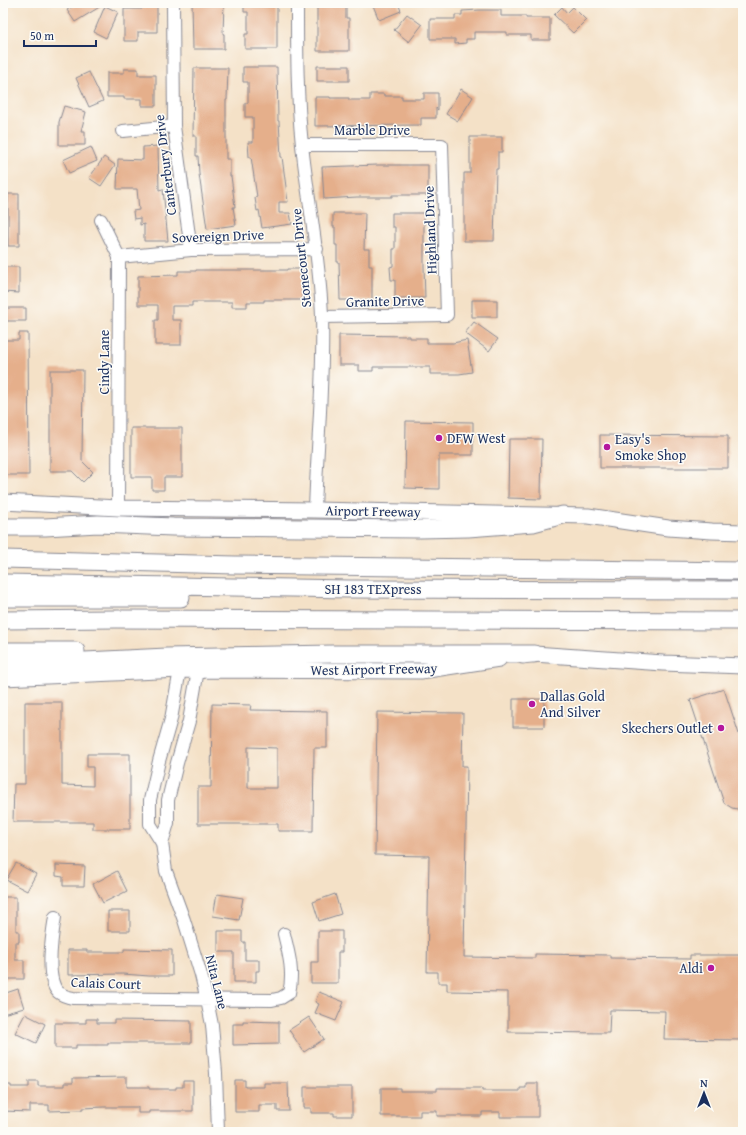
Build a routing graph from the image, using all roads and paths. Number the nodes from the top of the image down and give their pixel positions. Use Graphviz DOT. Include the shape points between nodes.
graph roads {
  1 [pos="173,3"];
  2 [pos="296,3"];
  3 [pos="174,126"];
  4 [pos="123,131"];
  5 [pos="302,145"];
  6 [pos="442,145"];
  7 [pos="101,220"];
  8 [pos="317,249"];
  9 [pos="191,250"];
  10 [pos="119,257"];
  11 [pos="448,315"];
  12 [pos="322,316"];
  13 [pos="3,502"];
  14 [pos="118,508"];
  15 [pos="315,510"];
  16 [pos="563,515"];
  17 [pos="3,516"];
  18 [pos="98,524"];
  19 [pos="3,528"];
  20 [pos="743,532"];
  21 [pos="3,559"];
  22 [pos="125,564"];
  23 [pos="743,571"];
  24 [pos="3,572"];
  25 [pos="3,583"];
  26 [pos="743,590"];
  27 [pos="3,598"];
  28 [pos="743,599"];
  29 [pos="3,620"];
  30 [pos="743,621"];
  31 [pos="3,651"];
  32 [pos="333,654"];
  33 [pos="534,654"];
  34 [pos="3,665"];
  35 [pos="743,666"];
  36 [pos="180,670"];
  37 [pos="198,670"];
  38 [pos="3,678"];
  39 [pos="162,843"];
  40 [pos="55,917"];
  41 [pos="284,934"];
  42 [pos="207,1000"];
  43 [pos="218,1132"];
  1 -- 3 [label="street, Canterbury Drive"];
  2 -- 5 [label="street, Stonecourt Drive" via="297,88"];
  3 -- 4 [label="street"];
  3 -- 9 [label="street, Canterbury Drive"];
  5 -- 6 [label="street, Marble Drive"];
  5 -- 8 [label="street, Stonecourt Drive"];
  6 -- 11 [label="street, Highland Drive"];
  7 -- 10 [label="street, Cindy Lane"];
  8 -- 9 [label="street, Sovereign Drive"];
  8 -- 12 [label="street, Stonecourt Drive"];
  9 -- 10 [label="street, Sovereign Drive"];
  10 -- 14 [label="street, Cindy Lane"];
  11 -- 12 [label="street, Granite Drive"];
  12 -- 15 [label="street, Stonecourt Drive"];
  13 -- 14 [label="main road, Airport Freeway"];
  14 -- 15 [label="main road, Airport Freeway"];
  15 -- 16 [label="main road, Airport Freeway"];
  16 -- 18 [label="highway" via="533,523 420,529"];
  16 -- 20 [label="main road, Airport Freeway" via="591,516 668,528"];
  17 -- 18 [label="highway" via="44,517"];
  18 -- 19 [label="highway"];
  21 -- 22 [label="highway"];
  22 -- 23 [label="highway"];
  22 -- 24 [label="highway" via="63,574"];
  25 -- 26 [label="highway, SH 183 TEXpress" via="350,589"];
  27 -- 28 [label="highway, SH 183 TEXpress"];
  29 -- 30 [label="highway"];
  31 -- 32 [label="highway"];
  32 -- 33 [label="highway"];
  32 -- 34 [label="highway" via="167,657"];
  33 -- 35 [label="main road, West Airport Freeway"];
  33 -- 37 [label="main road, West Airport Freeway" via="421,671"];
  36 -- 37 [label="main road, West Airport Freeway"];
  36 -- 38 [label="main road, West Airport Freeway"];
  36 -- 39 [label="street, Nita Lane" via="172,719 150,800 150,824"];
  37 -- 39 [label="street, Nita Lane" via="189,721 168,800 168,823"];
  39 -- 42 [label="street, Nita Lane" via="166,871 184,920"];
  40 -- 42 [label="street, Calais Court" via="51,968 53,983 57,991 64,996"];
  41 -- 42 [label="street, Calais Court" via="291,967 292,982 289,993 272,1000"];
  42 -- 43 [label="street, Nita Lane" via="212,1024"];
}
